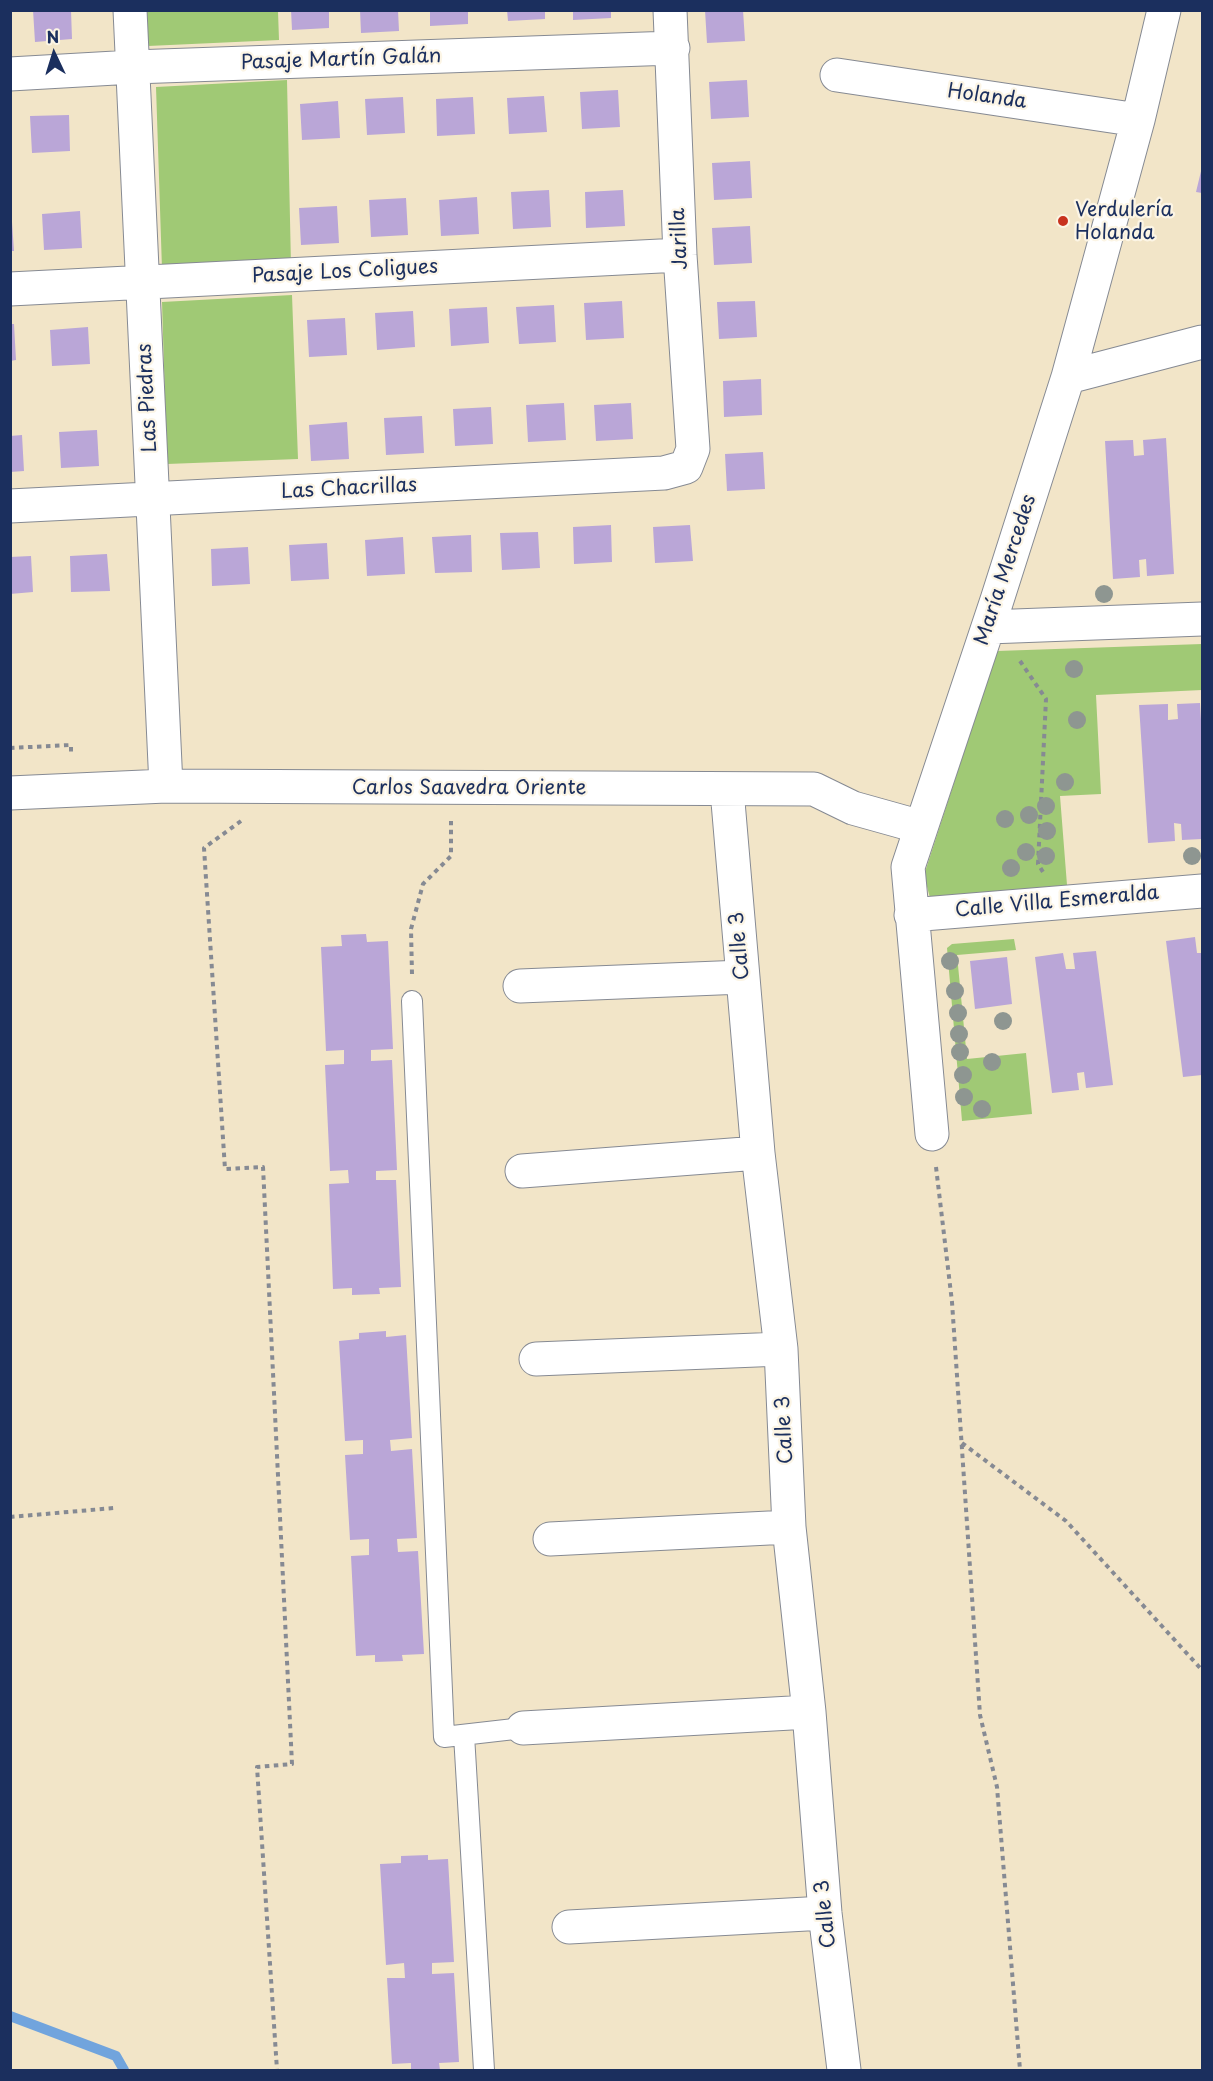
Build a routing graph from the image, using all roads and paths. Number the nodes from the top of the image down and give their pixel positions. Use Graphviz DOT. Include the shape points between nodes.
graph roads {
  1 [pos="130,10"];
  2 [pos="670,10"];
  3 [pos="1164,10"];
  4 [pos="672,48"];
  5 [pos="133,67"];
  6 [pos="10,74"];
  7 [pos="837,75"];
  8 [pos="1138,120"];
  9 [pos="680,255"];
  10 [pos="143,282"];
  11 [pos="10,289"];
  12 [pos="1203,342"];
  13 [pos="1068,377"];
  14 [pos="686,467"];
  15 [pos="153,498"];
  16 [pos="10,506"];
  17 [pos="1203,619"];
  18 [pos="988,627"];
  19 [pos="1020,660"];
  20 [pos="166,786"];
  21 [pos="255,787"];
  22 [pos="452,788"];
  23 [pos="727,790"];
  24 [pos="10,793"];
  25 [pos="921,827"];
  26 [pos="1048,879"];
  27 [pos="1203,891"];
  28 [pos="911,915"];
  29 [pos="743,977"];
  30 [pos="520,986"];
  31 [pos="412,1001"];
  32 [pos="932,1134"];
  33 [pos="758,1153"];
  34 [pos="522,1171"];
  35 [pos="781,1349"];
  36 [pos="536,1359"];
  37 [pos="961,1442"];
  38 [pos="114,1508"];
  39 [pos="10,1517"];
  40 [pos="789,1527"];
  41 [pos="550,1539"];
  42 [pos="1203,1670"];
  43 [pos="809,1712"];
  44 [pos="524,1728"];
  45 [pos="464,1735"];
  46 [pos="825,1913"];
  47 [pos="569,1927"];
  48 [pos="277,2070"];
  49 [pos="484,2070"];
  50 [pos="844,2070"];
  51 [pos="1020,2070"];
  1 -- 5 [label="street, Las Piedras"];
  2 -- 4 [label="street, Jarilla"];
  3 -- 8 [label="street, María Mercedes"];
  4 -- 5 [label="street, Pasaje Martín Galán"];
  4 -- 9 [label="street, Jarilla"];
  5 -- 6 [label="street, Pasaje Martín Galán"];
  5 -- 10 [label="street, Las Piedras"];
  7 -- 8 [label="street, Holanda"];
  8 -- 13 [label="street, María Mercedes"];
  9 -- 10 [label="street, Pasaje Los Coligues"];
  9 -- 14 [label="street, Jarilla" via="693,448"];
  10 -- 11 [label="street, Pasaje Los Coligues"];
  10 -- 15 [label="street, Las Piedras"];
  12 -- 13 [label="street"];
  13 -- 18 [label="street, María Mercedes"];
  14 -- 15 [label="street, Las Chacrillas" via="664,473"];
  15 -- 16 [label="street, Las Chacrillas"];
  15 -- 20 [label="street, Las Piedras"];
  17 -- 18 [label="street"];
  18 -- 25 [label="street, María Mercedes"];
  19 -- 26 [label="path" via="1046,699 1038,864"];
  20 -- 21 [label="street, Carlos Saavedra Oriente"];
  20 -- 24 [label="street, Carlos Saavedra Oriente"];
  21 -- 22 [label="street, Carlos Saavedra Oriente"];
  21 -- 48 [label="path" via="253,813 204,848 225,1169 263,1167 292,1764 257,1767"];
  22 -- 23 [label="street, Carlos Saavedra Oriente"];
  22 -- 31 [label="path" via="451,856 423,884 411,929"];
  23 -- 25 [label="street, Carlos Saavedra Oriente" via="814,789 853,808"];
  23 -- 29 [label="street, Calle 3"];
  25 -- 28 [label="street, María Mercedes" via="908,867"];
  27 -- 28 [label="street, Calle Villa Esmeralda"];
  28 -- 32 [label="street, María Mercedes"];
  29 -- 30 [label="street"];
  29 -- 33 [label="street, Calle 3"];
  31 -- 45 [label="lane" via="444,1737"];
  32 -- 37 [label="path" via="952,1302"];
  33 -- 34 [label="street"];
  33 -- 35 [label="street, Calle 3"];
  35 -- 36 [label="street"];
  35 -- 40 [label="street, Calle 3"];
  37 -- 42 [label="path" via="1066,1521"];
  37 -- 51 [label="path" via="980,1715 997,1787"];
  38 -- 39 [label="path"];
  40 -- 41 [label="street"];
  40 -- 43 [label="street, Calle 3"];
  43 -- 44 [label="street"];
  43 -- 46 [label="street, Calle 3"];
  44 -- 45 [label="lane"];
  45 -- 49 [label="lane"];
  46 -- 47 [label="street"];
  46 -- 50 [label="street, Calle 3"];
}
